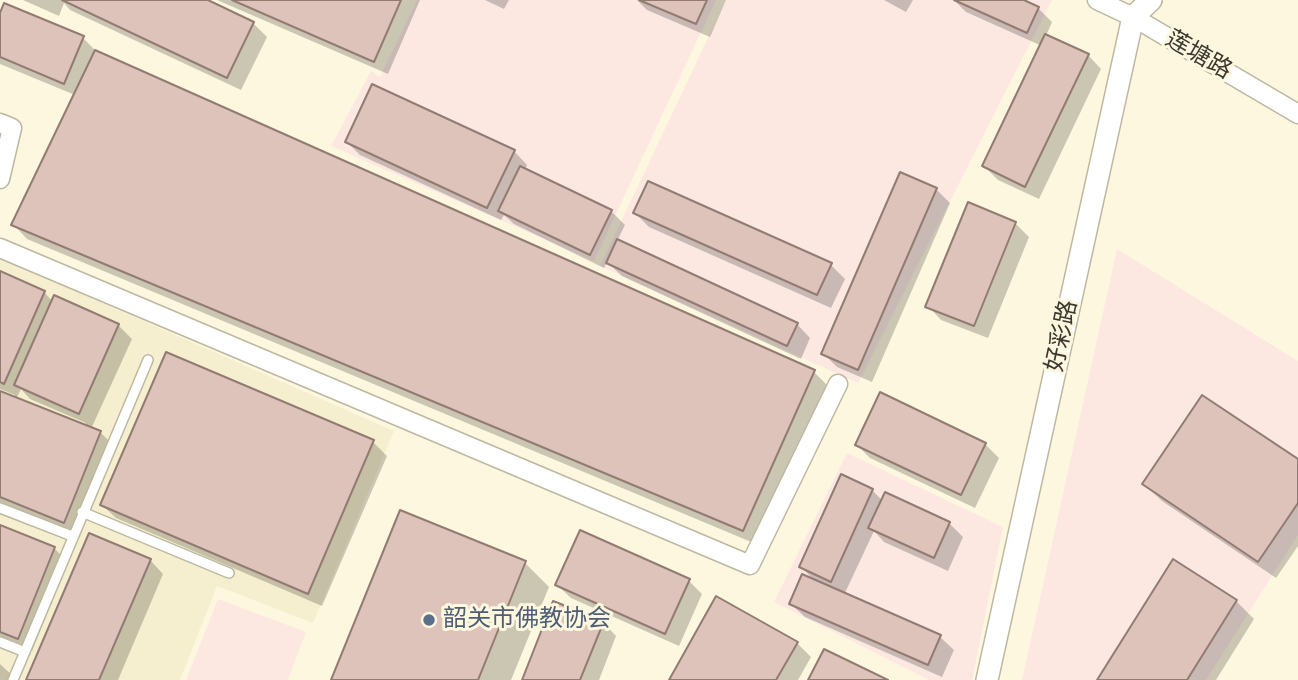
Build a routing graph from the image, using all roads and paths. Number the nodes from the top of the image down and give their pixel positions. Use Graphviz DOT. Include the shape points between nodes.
graph roads {
  1 [pos="1097,0"];
  2 [pos="1151,0"];
  3 [pos="1133,17"];
  4 [pos="1298,114"];
  5 [pos="0,123"];
  6 [pos="0,179"];
  7 [pos="0,248"];
  8 [pos="148,360"];
  9 [pos="838,384"];
  10 [pos="0,508"];
  11 [pos="82,512"];
  12 [pos="72,537"];
  13 [pos="229,573"];
  14 [pos="0,642"];
  15 [pos="25,652"];
  16 [pos="13,680"];
  17 [pos="987,680"];
  1 -- 3 [label="street, 莲塘路"];
  2 -- 3 [label="street"];
  3 -- 4 [label="street, 莲塘路"];
  3 -- 17 [label="street, 好彩路"];
  5 -- 6 [label="street" via="12,128"];
  7 -- 9 [label="street" via="750,565"];
  8 -- 11 [label="lane"];
  10 -- 12 [label="lane"];
  11 -- 12 [label="lane"];
  11 -- 13 [label="lane"];
  12 -- 15 [label="lane"];
  14 -- 15 [label="lane"];
  15 -- 16 [label="lane"];
}
